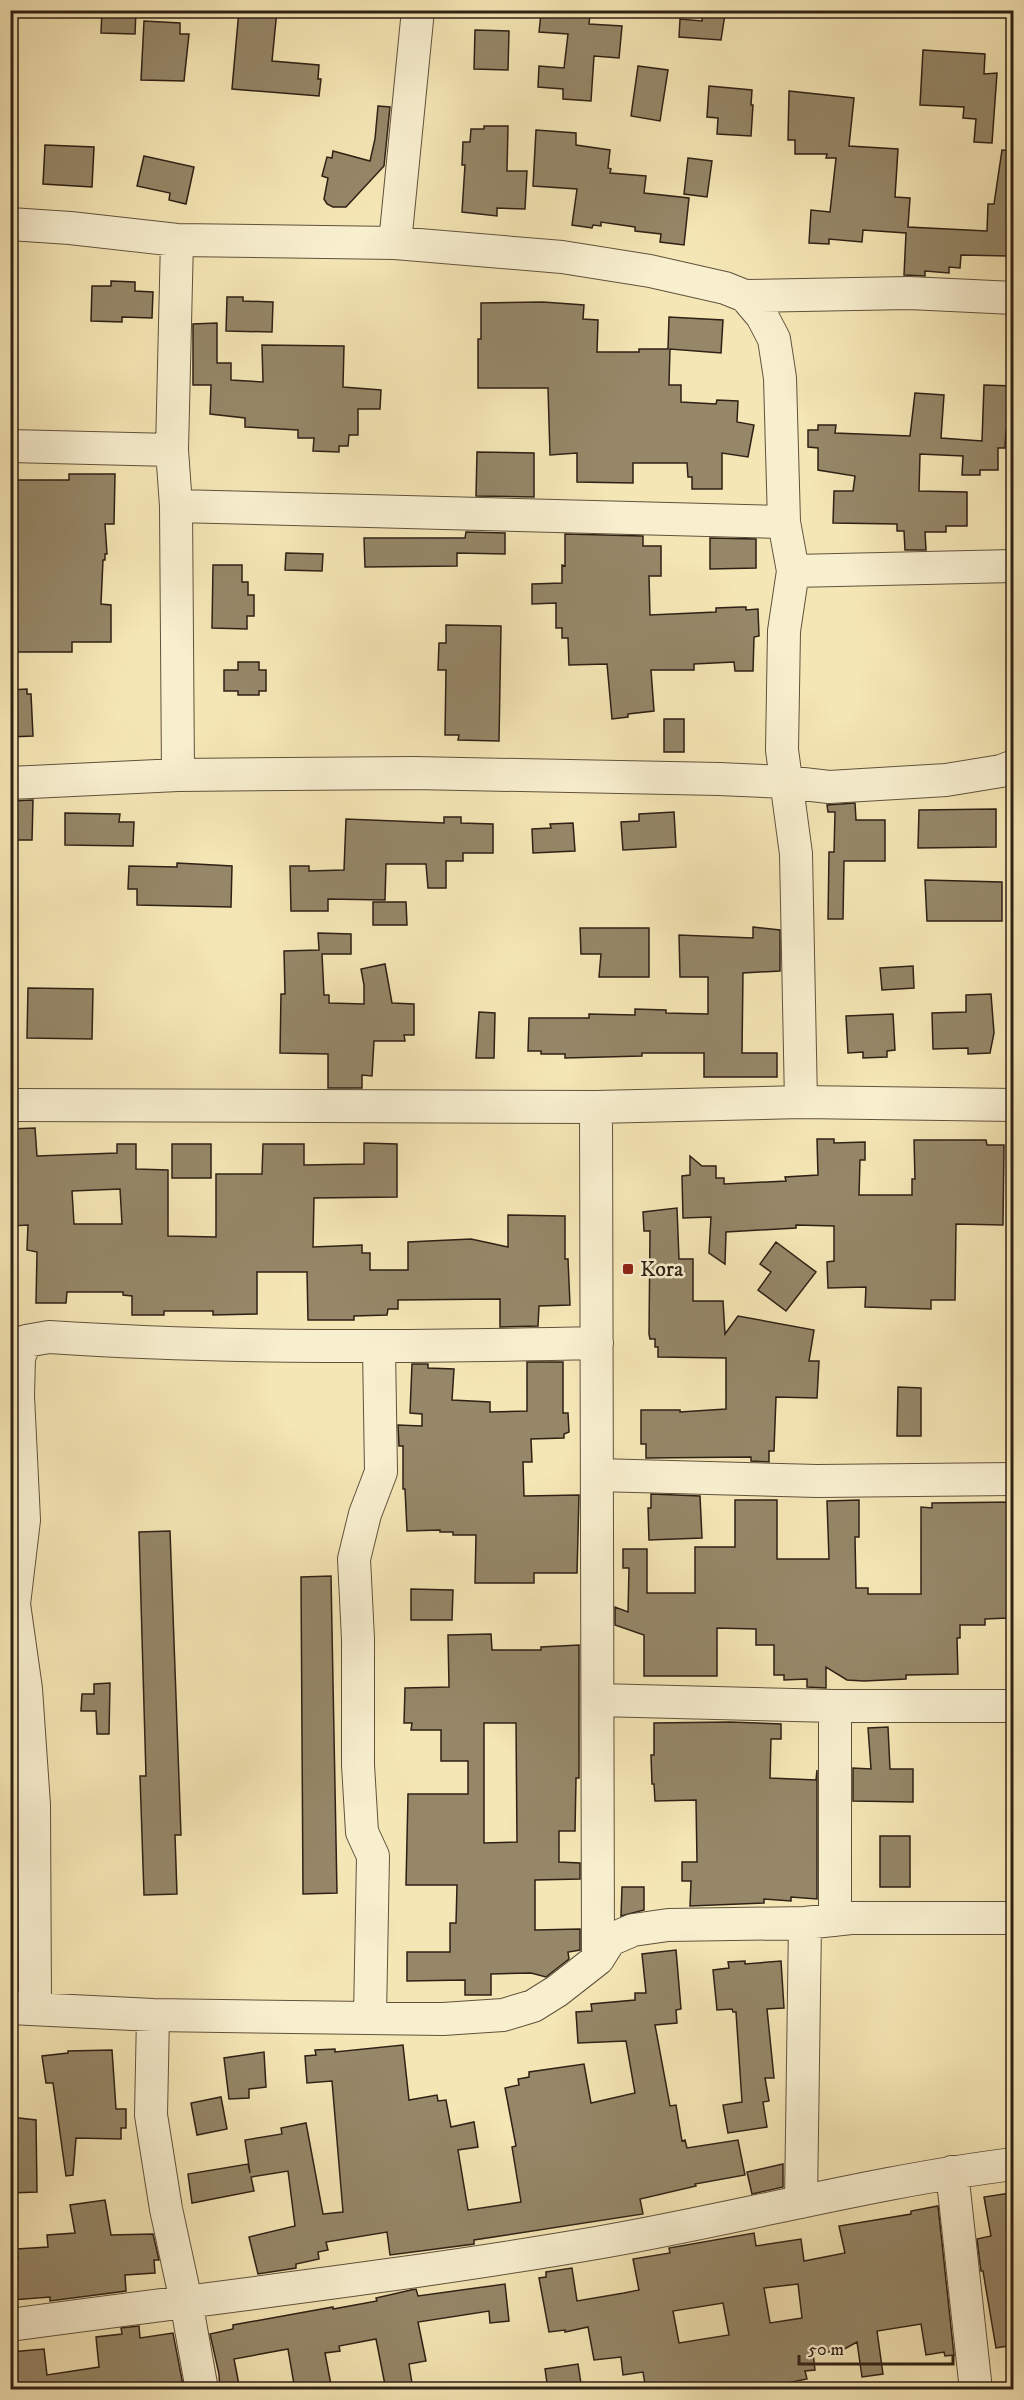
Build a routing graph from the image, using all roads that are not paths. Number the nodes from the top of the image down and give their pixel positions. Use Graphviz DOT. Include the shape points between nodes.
graph roads {
  1 [pos="418,10"];
  2 [pos="10,224"];
  3 [pos="177,240"];
  4 [pos="394,243"];
  5 [pos="745,296"];
  6 [pos="1014,298"];
  7 [pos="10,446"];
  8 [pos="172,450"];
  9 [pos="176,506"];
  10 [pos="784,522"];
  11 [pos="1014,566"];
  12 [pos="793,571"];
  13 [pos="1014,766"];
  14 [pos="178,775"];
  15 [pos="786,782"];
  16 [pos="10,783"];
  17 [pos="801,1102"];
  18 [pos="10,1105"];
  19 [pos="1014,1106"];
  20 [pos="596,1107"];
  21 [pos="597,1343"];
  22 [pos="379,1348"];
  23 [pos="597,1475"];
  24 [pos="1014,1479"];
  25 [pos="598,1700"];
  26 [pos="836,1706"];
  27 [pos="1014,1706"];
  28 [pos="22,1805"];
  29 [pos="1014,1918"];
  30 [pos="820,1921"];
  31 [pos="598,1959"];
  32 [pos="23,2008"];
  33 [pos="153,2015"];
  34 [pos="370,2017"];
  35 [pos="1014,2164"];
  36 [pos="952,2172"];
  37 [pos="801,2202"];
  38 [pos="186,2301"];
  39 [pos="10,2325"];
  40 [pos="202,2390"];
  41 [pos="976,2390"];
  1 -- 4 [label="street"];
  2 -- 3 [label="street"];
  3 -- 4 [label="street"];
  3 -- 8 [label="street"];
  4 -- 5 [label="street" via="562,257 650,271"];
  5 -- 6 [label="street" via="909,293"];
  5 -- 10 [label="street" via="774,339 780,378"];
  7 -- 8 [label="street"];
  8 -- 9 [label="street"];
  9 -- 10 [label="street"];
  9 -- 14 [label="street"];
  10 -- 12 [label="street"];
  11 -- 12 [label="street"];
  12 -- 15 [label="street" via="784,631 782,687"];
  13 -- 15 [label="street" via="946,780 829,787"];
  14 -- 15 [label="street" via="414,773"];
  14 -- 16 [label="street"];
  15 -- 17 [label="street" via="794,828 798,902"];
  17 -- 19 [label="street"];
  17 -- 20 [label="street"];
  18 -- 20 [label="street"];
  20 -- 21 [label="street"];
  21 -- 22 [label="street"];
  21 -- 23 [label="street"];
  22 -- 28 [label="street" via="194,1345 50,1337 26,1341 19,1357 24,1520 14,1604 26,1689"];
  22 -- 34 [label="street" via="381,1472 354,1559 362,1832 373,1856"];
  23 -- 24 [label="street" via="817,1481"];
  23 -- 25 [label="street"];
  25 -- 26 [label="street"];
  25 -- 31 [label="street"];
  26 -- 27 [label="street"];
  26 -- 30 [label="street"];
  28 -- 32 [label="street"];
  29 -- 30 [label="street"];
  30 -- 31 [label="street" via="668,1925 633,1930 610,1940"];
  30 -- 37 [label="street"];
  31 -- 34 [label="street" via="533,2006 503,2015 443,2019"];
  32 -- 33 [label="street"];
  33 -- 34 [label="street"];
  33 -- 38 [label="street" via="151,2115 165,2209"];
  35 -- 36 [label="street"];
  36 -- 37 [label="street"];
  36 -- 41 [label="street"];
  37 -- 38 [label="street" via="603,2242"];
  38 -- 39 [label="street"];
  38 -- 40 [label="street"];
}
